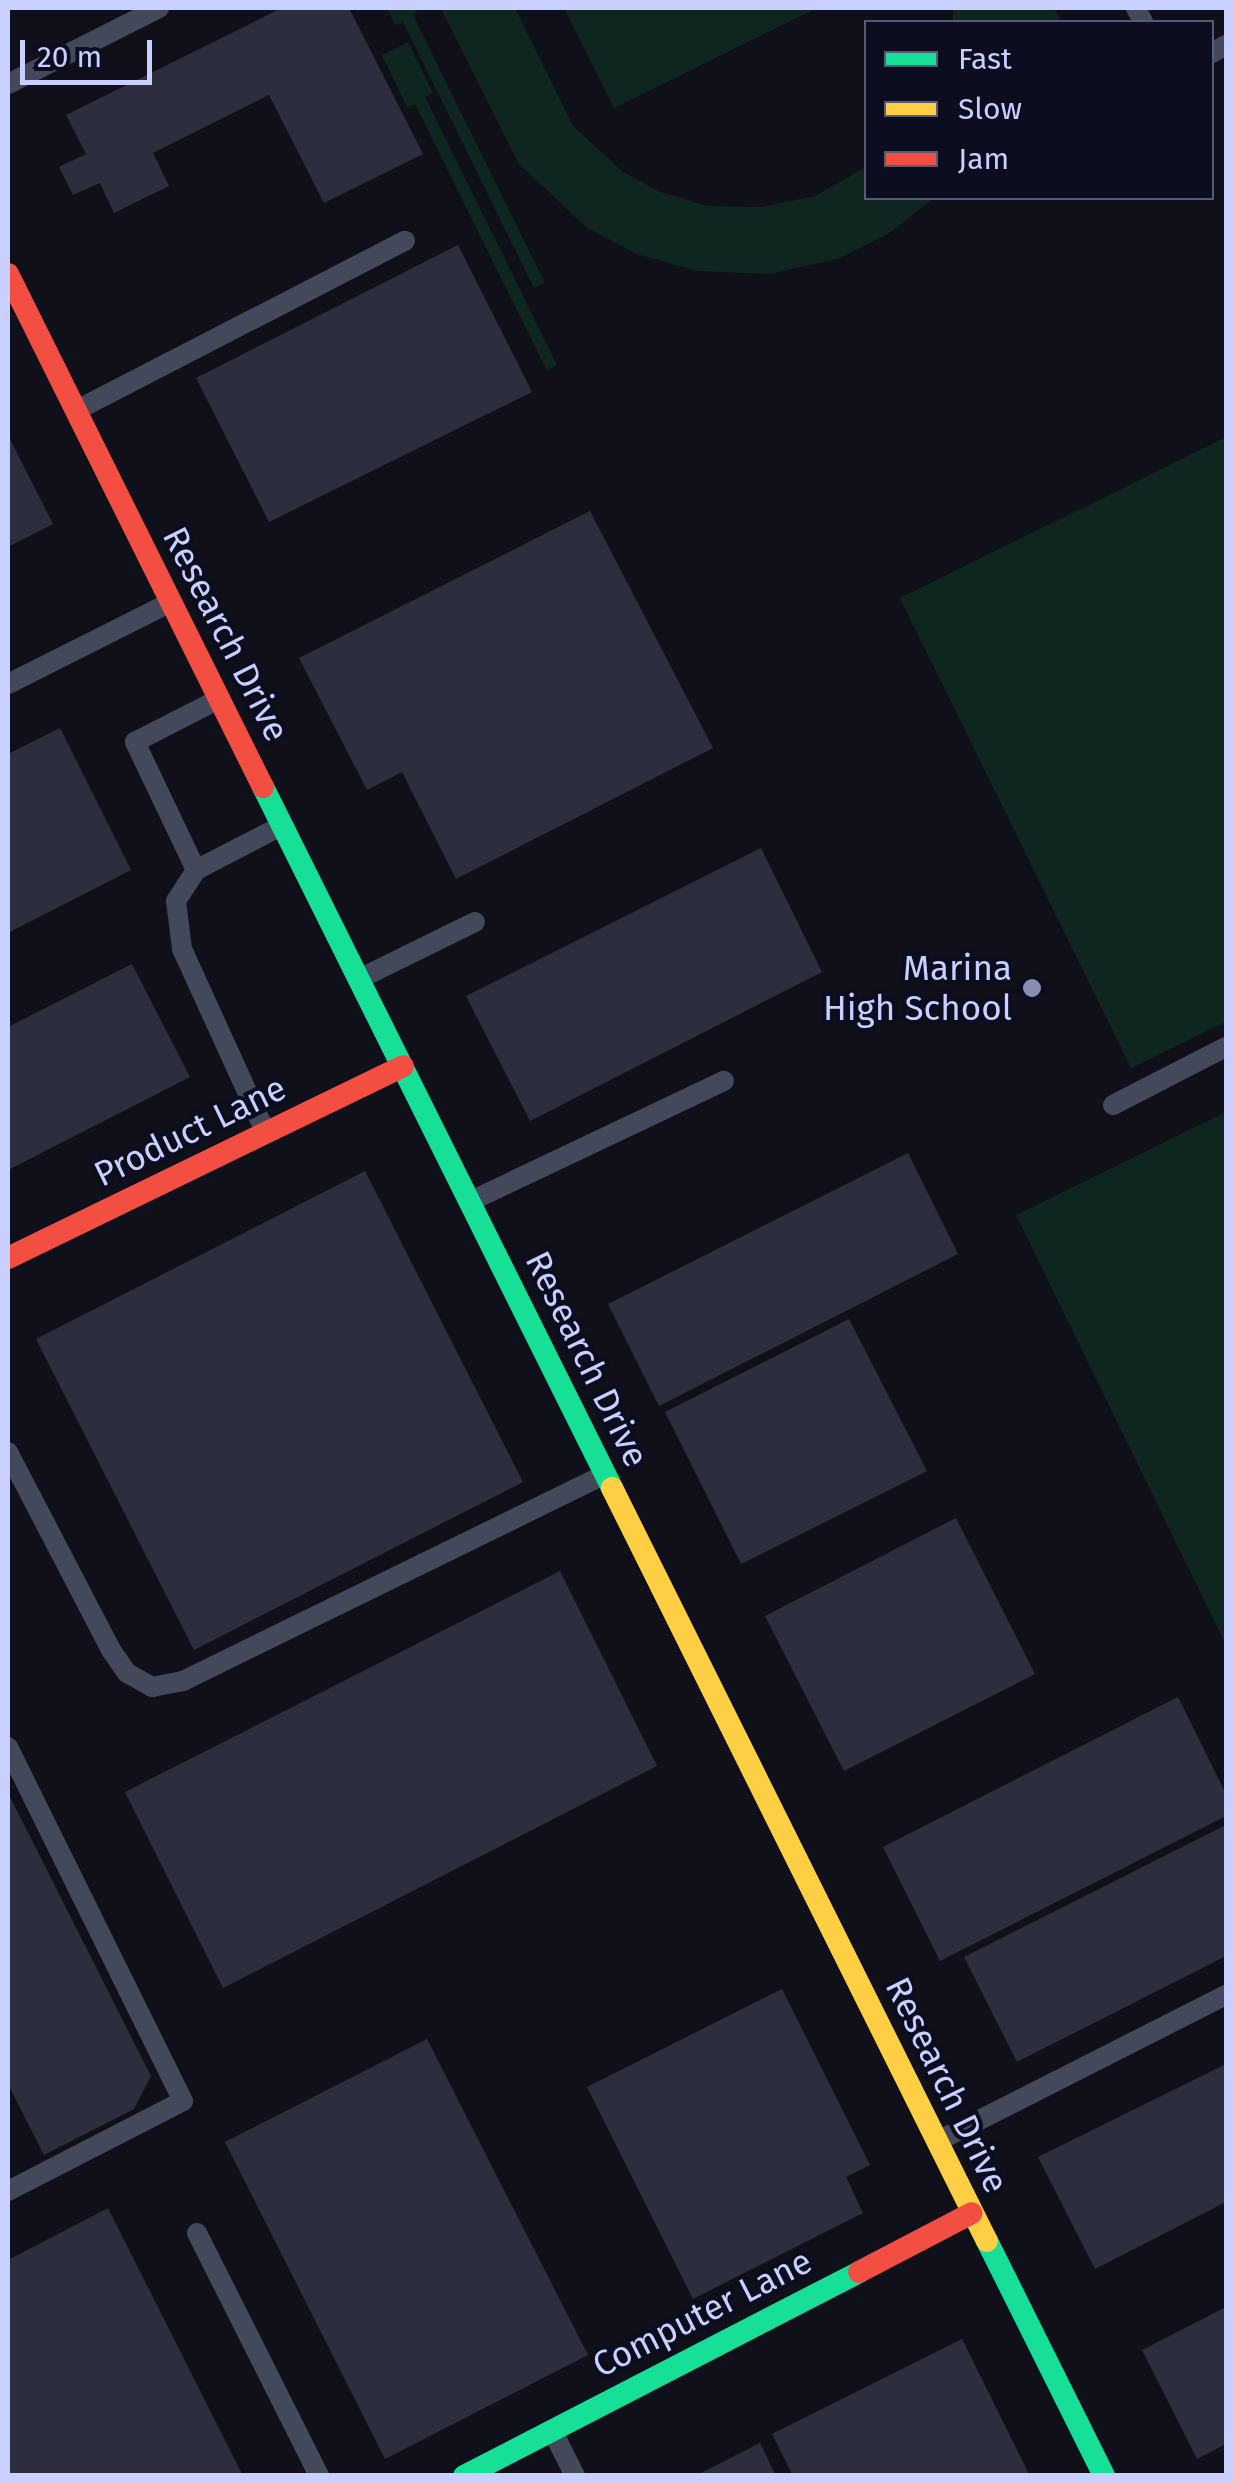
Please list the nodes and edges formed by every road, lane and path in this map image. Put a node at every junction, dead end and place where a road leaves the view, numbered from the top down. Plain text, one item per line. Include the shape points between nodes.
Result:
1 (159, 8) edge
2 (8, 84) edge
3 (405, 241) dead end
4 (8, 274) edge
5 (76, 411) junction
6 (170, 602) junction
7 (8, 684) edge
8 (219, 698) junction
9 (283, 826) junction
10 (196, 870) junction
11 (475, 922) dead end
12 (359, 979) junction
13 (1226, 1047) edge
14 (402, 1066) junction
15 (724, 1081) dead end
16 (1113, 1105) dead end
17 (266, 1133) junction
18 (470, 1202) junction
19 (8, 1258) edge
20 (8, 1452) edge
21 (605, 1474) junction
22 (8, 1747) edge
23 (1226, 1995) edge
24 (936, 2142) junction
25 (8, 2191) edge
26 (972, 2213) junction
27 (198, 2233) dead end
28 (552, 2430) junction
29 (319, 2476) edge
30 (464, 2476) edge
31 (575, 2476) edge
32 (1104, 2476) edge

1 - 2 lane
3 - 5 lane
4 - 5 street, Research Drive
5 - 6 street, Research Drive
6 - 7 lane
6 - 8 street, Research Drive
8 - 9 street, Research Drive
8 - 10 lane via 134,742
9 - 10 lane
9 - 12 street, Research Drive
10 - 17 lane via 176,901 182,950
11 - 12 lane
12 - 14 street, Research Drive
13 - 16 lane
14 - 17 street, Product Lane
14 - 18 street, Research Drive
15 - 18 lane
17 - 19 street, Product Lane
18 - 21 street, Research Drive
20 - 21 lane via 111,1650 127,1674 152,1687 182,1681
21 - 24 street, Research Drive
22 - 25 lane via 183,2100
23 - 24 lane
24 - 26 street, Research Drive
26 - 28 street, Computer Lane
26 - 32 street, Research Drive
27 - 29 lane
28 - 30 street, Computer Lane
28 - 31 lane

